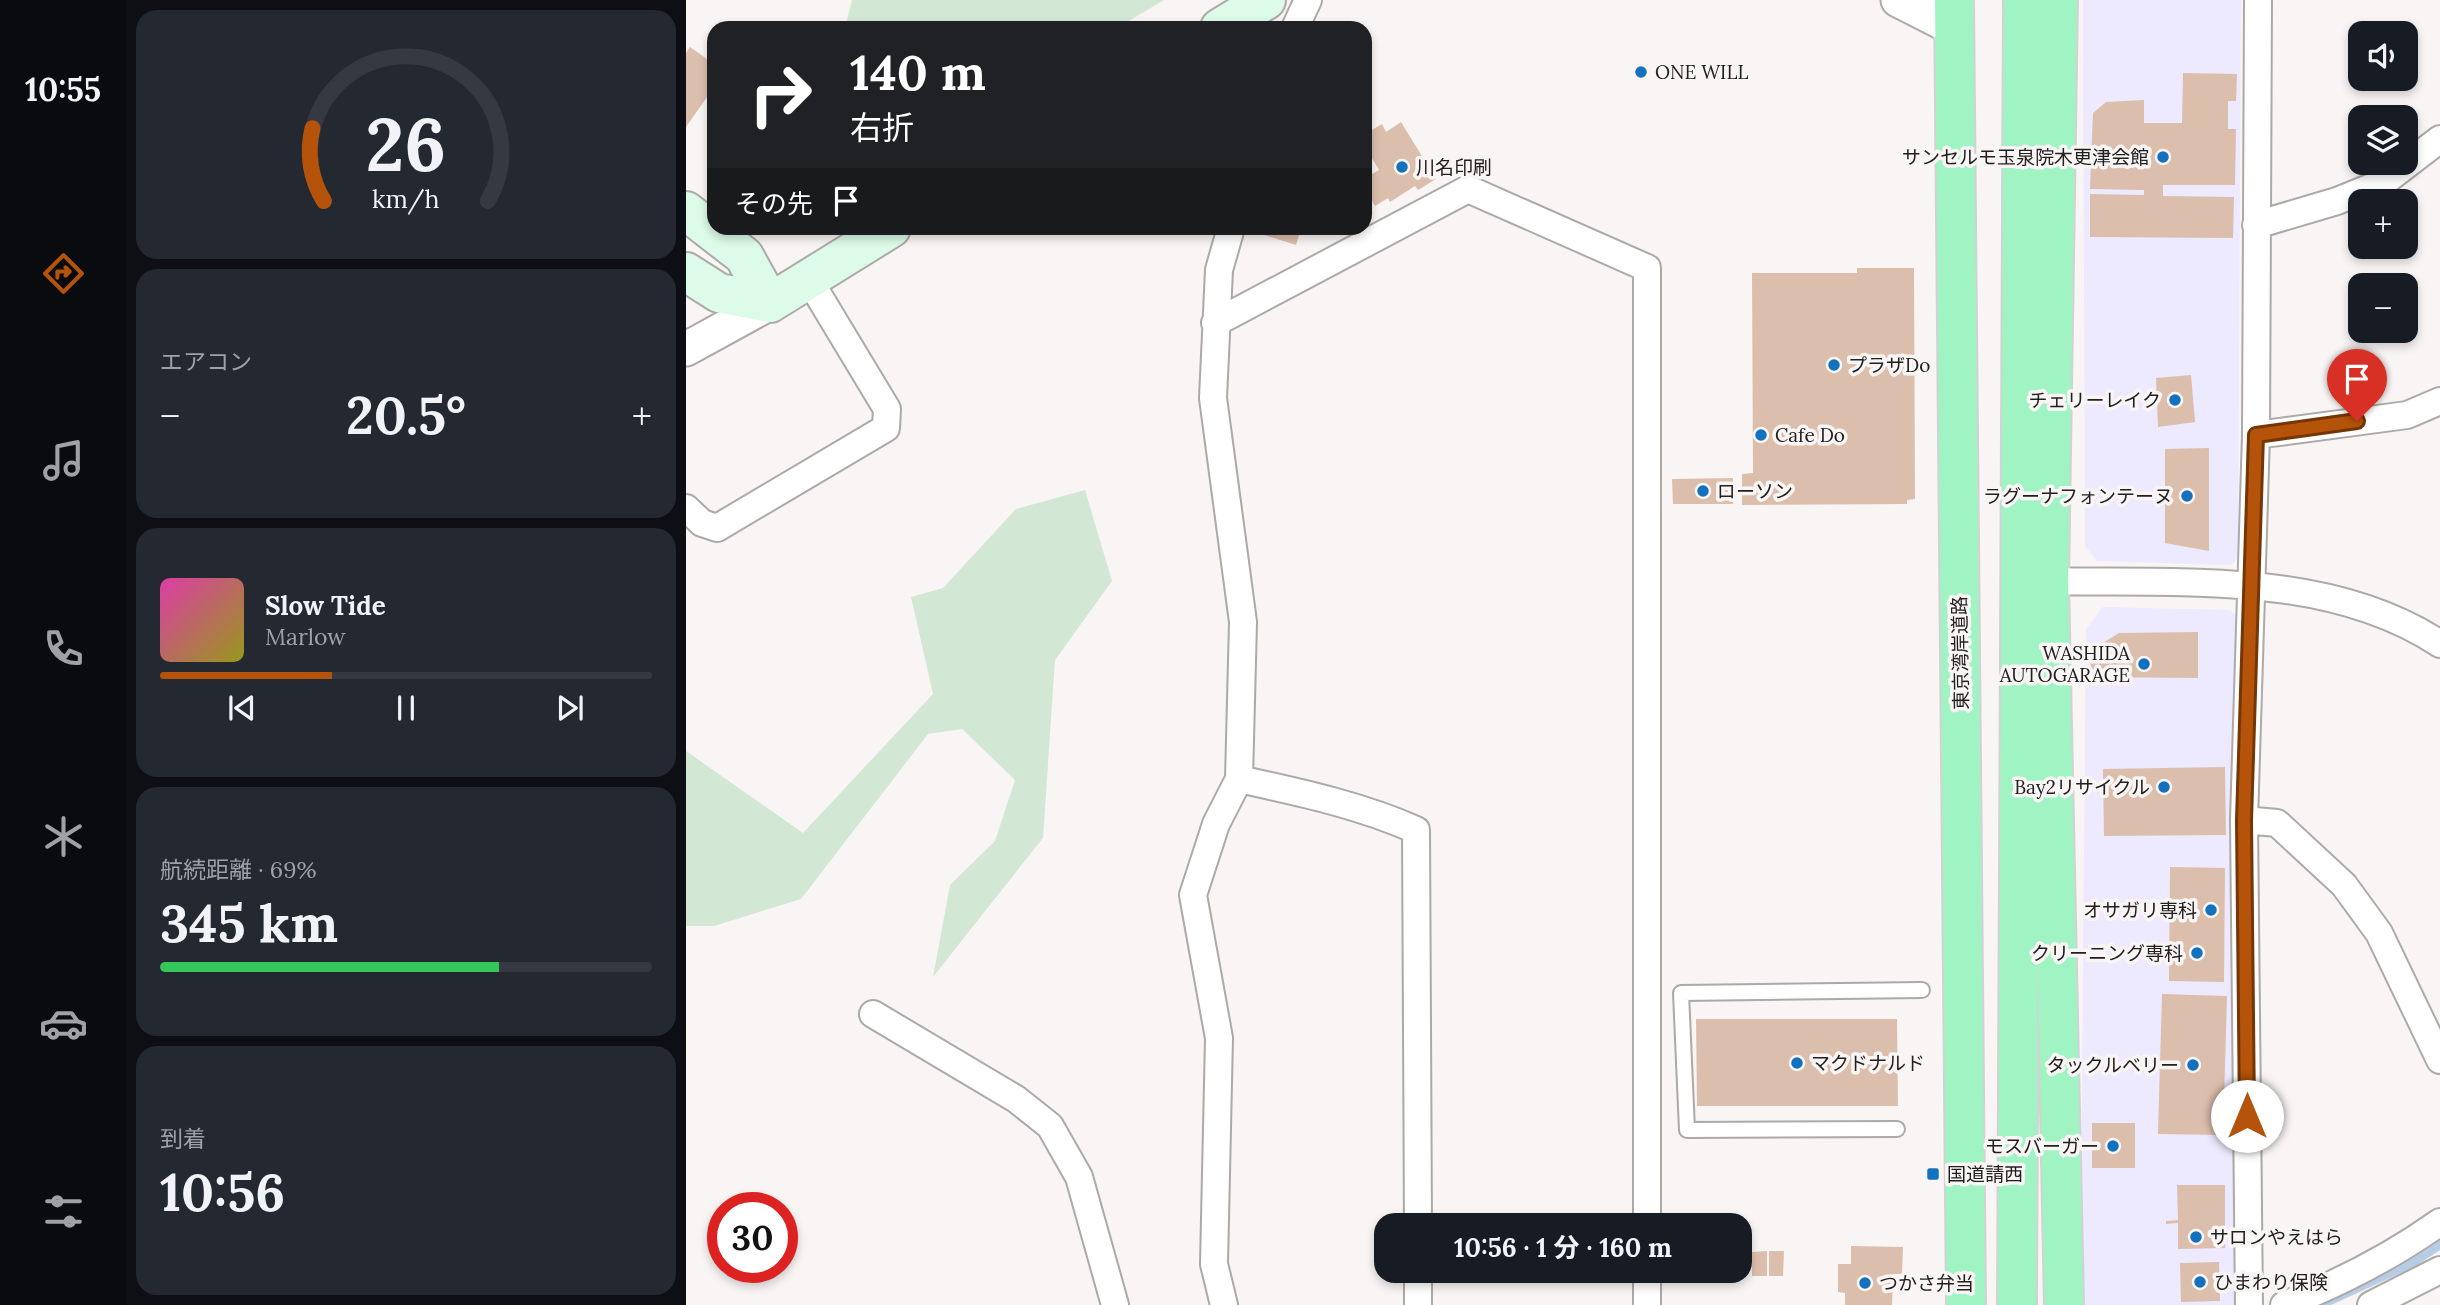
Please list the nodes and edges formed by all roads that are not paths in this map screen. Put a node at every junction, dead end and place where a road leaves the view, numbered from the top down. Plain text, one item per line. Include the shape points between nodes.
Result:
1 (1266, 0) edge
2 (1308, 0) edge
3 (1898, 0) edge
4 (2023, 0) edge
5 (2058, 0) edge
6 (2258, 0) edge
7 (1954, 14) edge
8 (1232, 21) edge
9 (1298, 21) edge
10 (2440, 139) edge
11 (686, 211) edge
12 (2256, 225) junction
13 (707, 227) edge
14 (717, 235) edge
15 (879, 235) edge
16 (1229, 235) edge
17 (686, 272) edge
18 (808, 278) junction
19 (770, 303) junction
20 (1215, 323) junction
21 (686, 349) edge
22 (2440, 401) edge
23 (2256, 435) junction
24 (686, 508) edge
25 (2049, 581) junction
26 (2253, 586) junction
27 (2440, 645) edge
28 (1239, 779) junction
29 (2244, 820) junction
30 (1923, 990) dead end
31 (873, 1014) dead end
32 (2440, 1060) edge
33 (1897, 1129) dead end
34 (1418, 1213) edge
35 (1647, 1213) edge
36 (2440, 1222) edge
37 (2440, 1270) edge
38 (1418, 1283) edge
39 (1647, 1283) edge
40 (1115, 1305) edge
41 (1224, 1305) edge
42 (1418, 1305) edge
43 (1647, 1305) edge
44 (1966, 1305) edge
45 (2017, 1305) edge
46 (2064, 1305) edge
47 (2249, 1305) edge
48 (2284, 1305) edge
49 (2371, 1305) edge

1 - 8 main road
2 - 9 street
3 - 7 street
4 - 45 highway
5 - 25 highway
6 - 12 street
7 - 44 highway, 東京湾岸道路
10 - 12 street via 2384,182
11 - 13 main road
12 - 23 street
14 - 19 main road via 744,256
15 - 18 main road
16 - 20 street via 1219,270
17 - 19 main road via 719,293
18 - 19 main road
18 - 24 street via 887,409 886,428 717,528 702,523
19 - 21 street
20 - 28 street via 1213,398 1243,622
20 - 35 street via 1468,189 1647,268
22 - 23 street via 2407,415
23 - 26 street
25 - 26 street
25 - 46 highway
26 - 27 street via 2344,601 2410,625
26 - 29 street
28 - 34 street via 1307,794 1416,830
28 - 41 street via 1216,824 1193,895 1219,1038 1214,1264
29 - 32 street via 2277,823 2344,885 2379,933
29 - 47 street
30 - 33 lane via 1681,993 1687,1130
31 - 40 street via 1016,1099 1050,1126 1079,1177
36 - 48 street via 2343,1282
37 - 49 street
38 - 42 street
39 - 43 street

